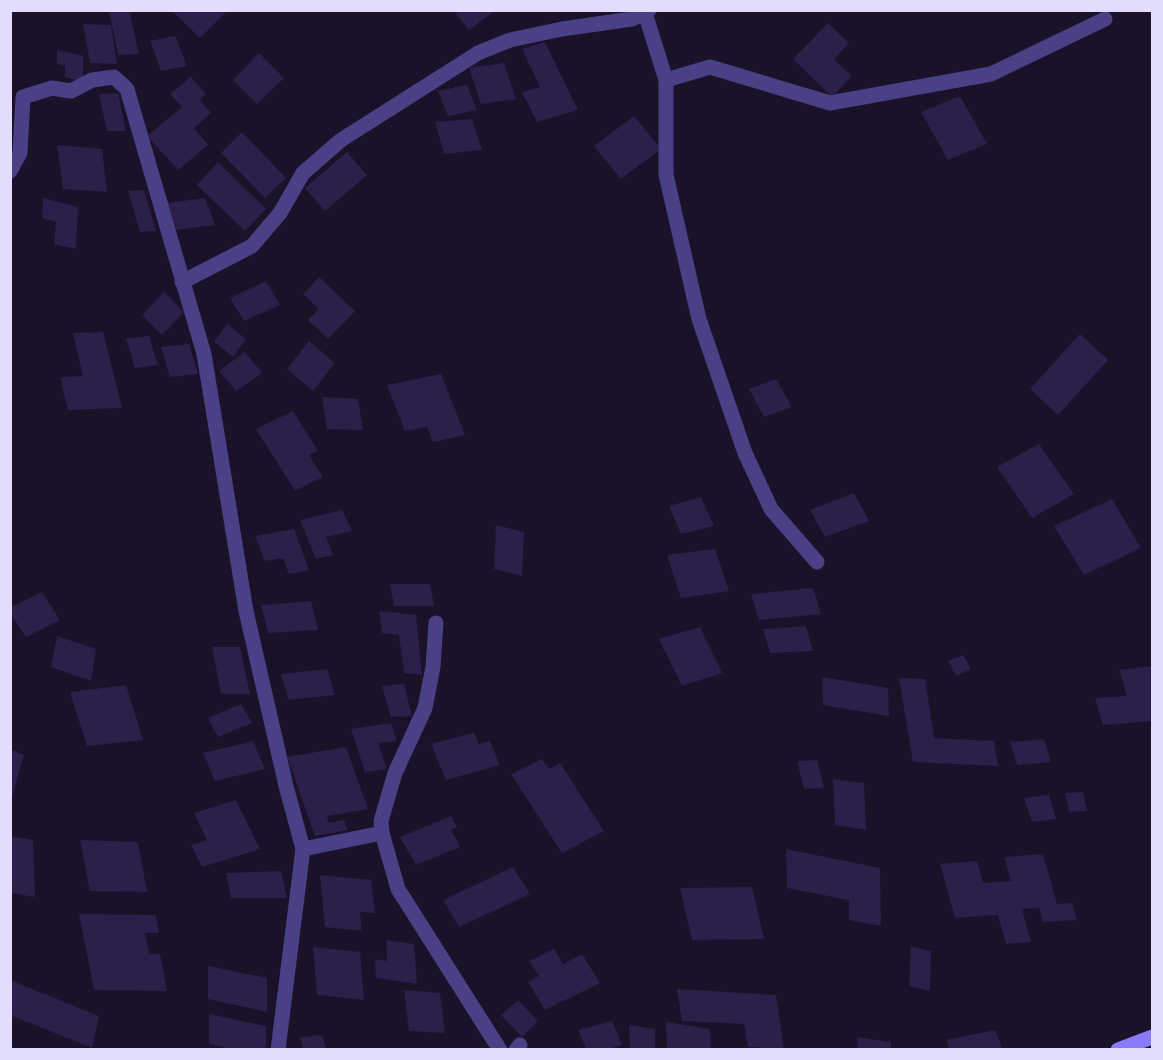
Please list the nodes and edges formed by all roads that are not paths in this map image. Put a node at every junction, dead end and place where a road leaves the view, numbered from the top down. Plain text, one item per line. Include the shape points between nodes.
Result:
1 (647, 12) edge
2 (1105, 19) dead end
3 (666, 80) junction
4 (10, 171) edge
5 (182, 282) junction
6 (818, 562) dead end
7 (436, 623) dead end
8 (382, 833) junction
9 (303, 849) junction
10 (1152, 1037) edge
11 (278, 1050) edge
12 (500, 1050) edge
13 (1118, 1050) edge

1 - 3 street
1 - 5 street via 632,19 510,40 478,53 341,140 303,173 280,213 252,246
2 - 3 street via 991,74 830,103 710,67
3 - 6 street via 666,175 699,319 745,453 771,509
4 - 5 street via 20,153 23,97 52,88 71,91 92,80 114,77 127,89
5 - 9 street via 204,354 246,611
7 - 8 street via 433,667 424,708 395,773 381,821
8 - 9 street
8 - 12 street via 398,889
9 - 11 street
10 - 13 street

